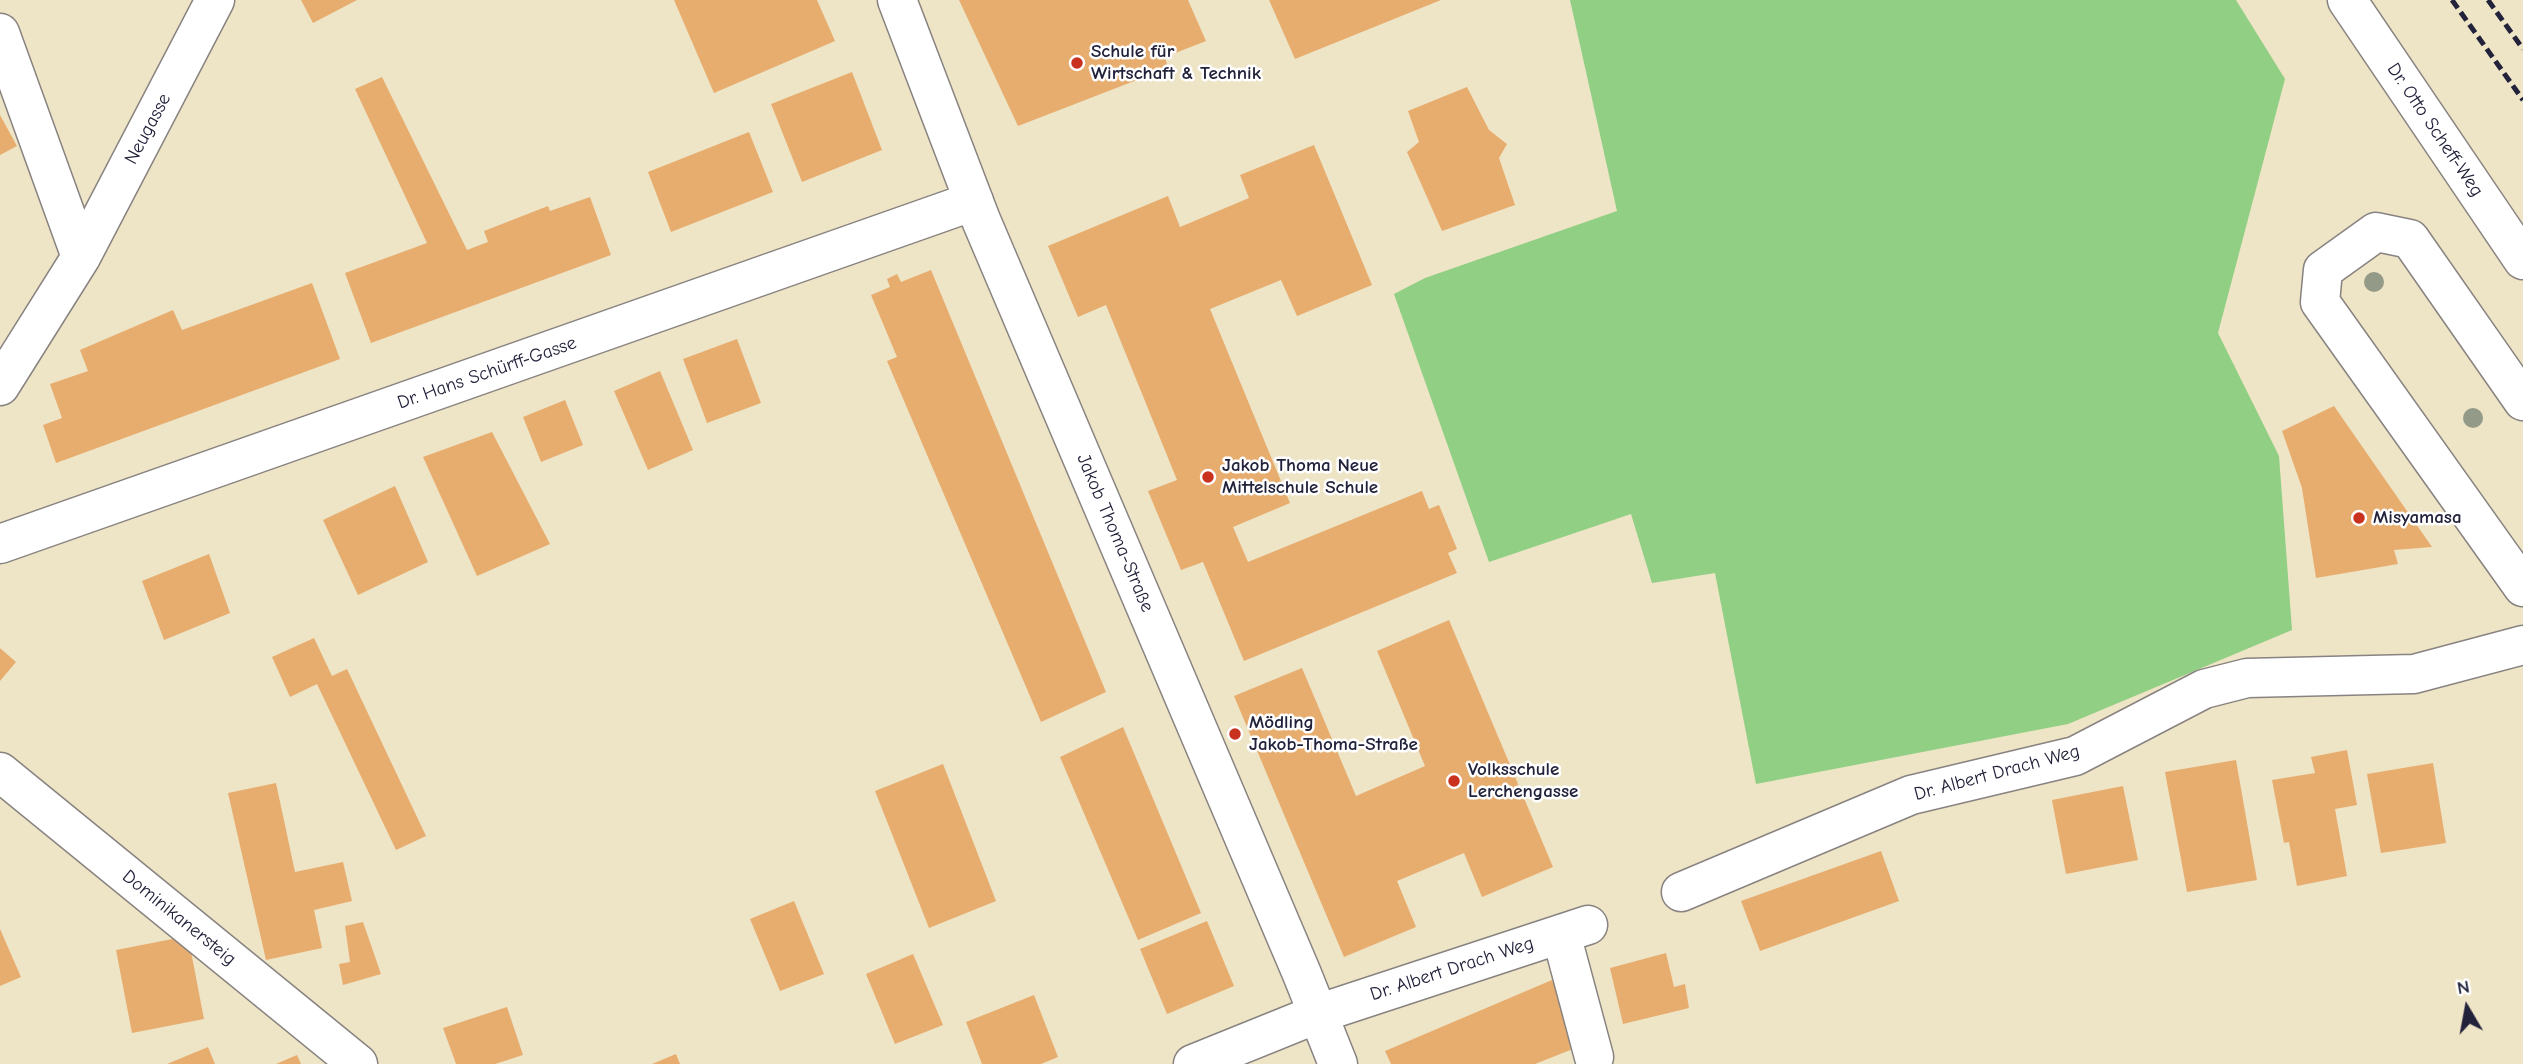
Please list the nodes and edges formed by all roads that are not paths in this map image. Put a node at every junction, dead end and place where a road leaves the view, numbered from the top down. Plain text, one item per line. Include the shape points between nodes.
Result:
1 (215, 0) edge
2 (897, 0) edge
3 (2347, 0) edge
4 (0, 33) edge
5 (974, 201) junction
6 (81, 257) junction
7 (2523, 260) edge
8 (0, 386) edge
9 (2523, 401) edge
10 (0, 544) edge
11 (2523, 587) edge
12 (2523, 645) edge
13 (0, 772) edge
14 (1681, 892) dead end
15 (1317, 1014) junction
16 (1594, 1057) dead end
17 (358, 1064) edge
18 (1193, 1064) edge
19 (1338, 1064) edge

1 - 6 street, Neugasse
2 - 5 street, Jakob Thoma-Straße
3 - 7 street, Dr. Otto Scheff-Weg
4 - 6 street
5 - 10 street, Dr. Hans Schürff-Gasse
5 - 15 street, Jakob Thoma-Straße
6 - 8 street, Neugasse
9 - 11 street via 2410,239 2376,232 2323,270 2320,302
12 - 14 street, Dr. Albert Drach Weg via 2414,674 2247,678 2204,689 2075,756 1911,795
13 - 17 street, Dominikanersteig
15 - 16 street, Dr. Albert Drach Weg via 1574,929
15 - 18 street, Dr. Albert Drach Weg
15 - 19 street, Jakob Thoma-Straße

